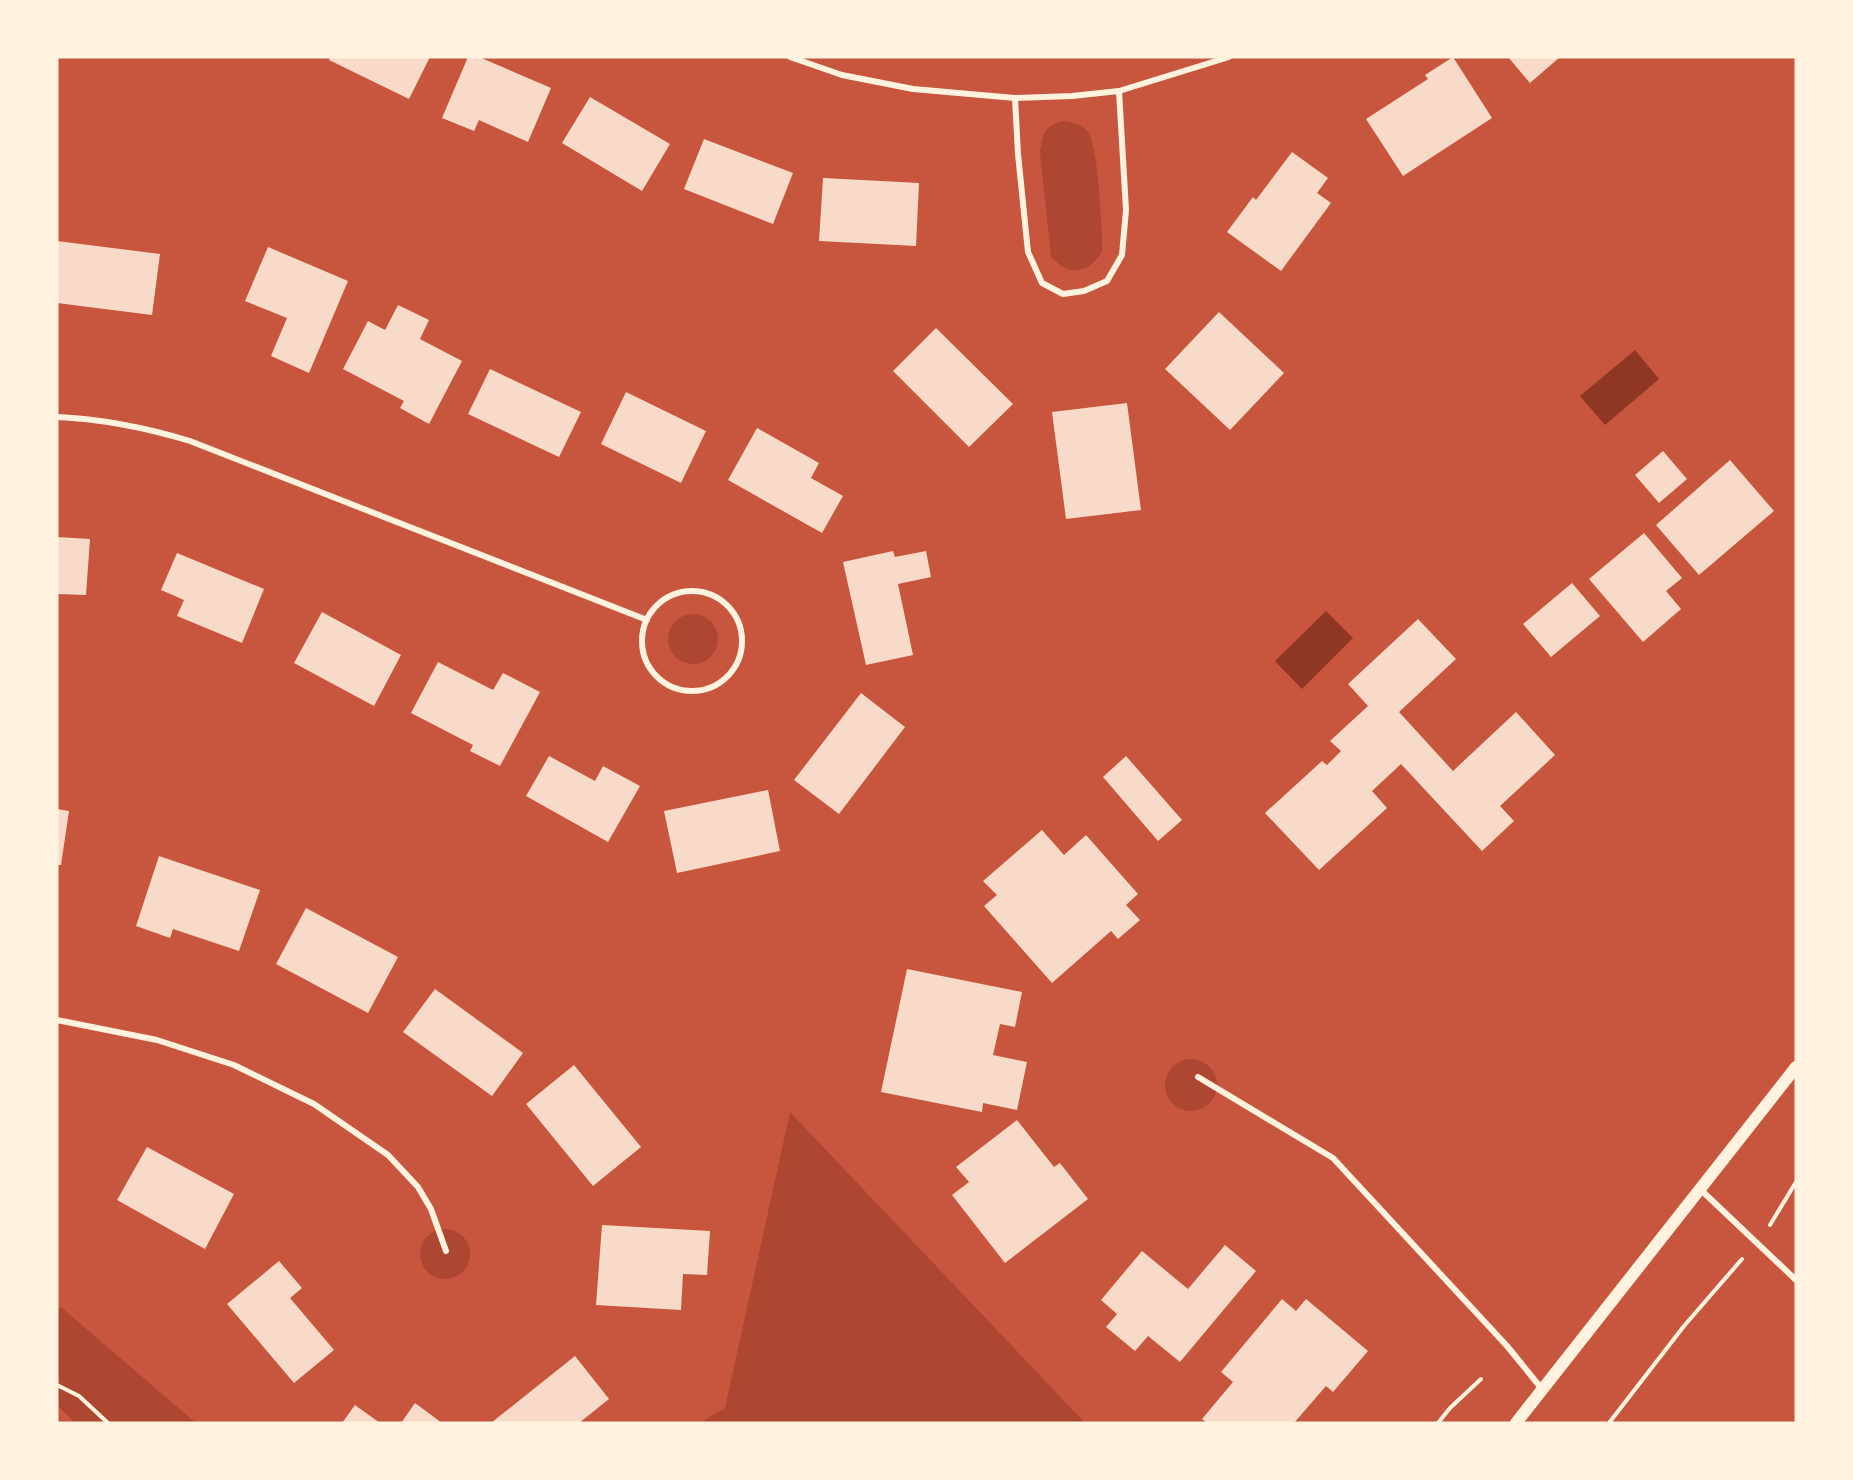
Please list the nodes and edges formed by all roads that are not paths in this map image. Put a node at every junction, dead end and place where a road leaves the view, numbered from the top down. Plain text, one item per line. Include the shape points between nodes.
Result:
1 (790, 57) edge
2 (1228, 57) edge
3 (1119, 91) junction
4 (1015, 98) junction
5 (57, 417) edge
6 (647, 620) junction
7 (57, 1020) edge
8 (1796, 1067) edge
9 (1198, 1077) dead end
10 (1701, 1190) junction
11 (446, 1251) dead end
12 (1796, 1280) edge
13 (1542, 1389) junction
14 (1516, 1423) edge

1 - 4 street via 842,75 913,89
2 - 3 street
3 - 4 street
3 - 4 street via 1126,210 1122,255 1107,281 1084,291 1063,294 1042,283 1028,252
5 - 6 street via 148,428 190,441
6 - 6 street via 642,650 657,678 670,686 686,691 716,685 729,676 737,662 742,646 733,612 705,592 671,596 657,605
7 - 11 street via 157,1040 234,1065 314,1104 388,1155 418,1187 431,1209
8 - 10 main road
9 - 13 street via 1334,1158
10 - 12 street
10 - 13 main road
13 - 14 main road

